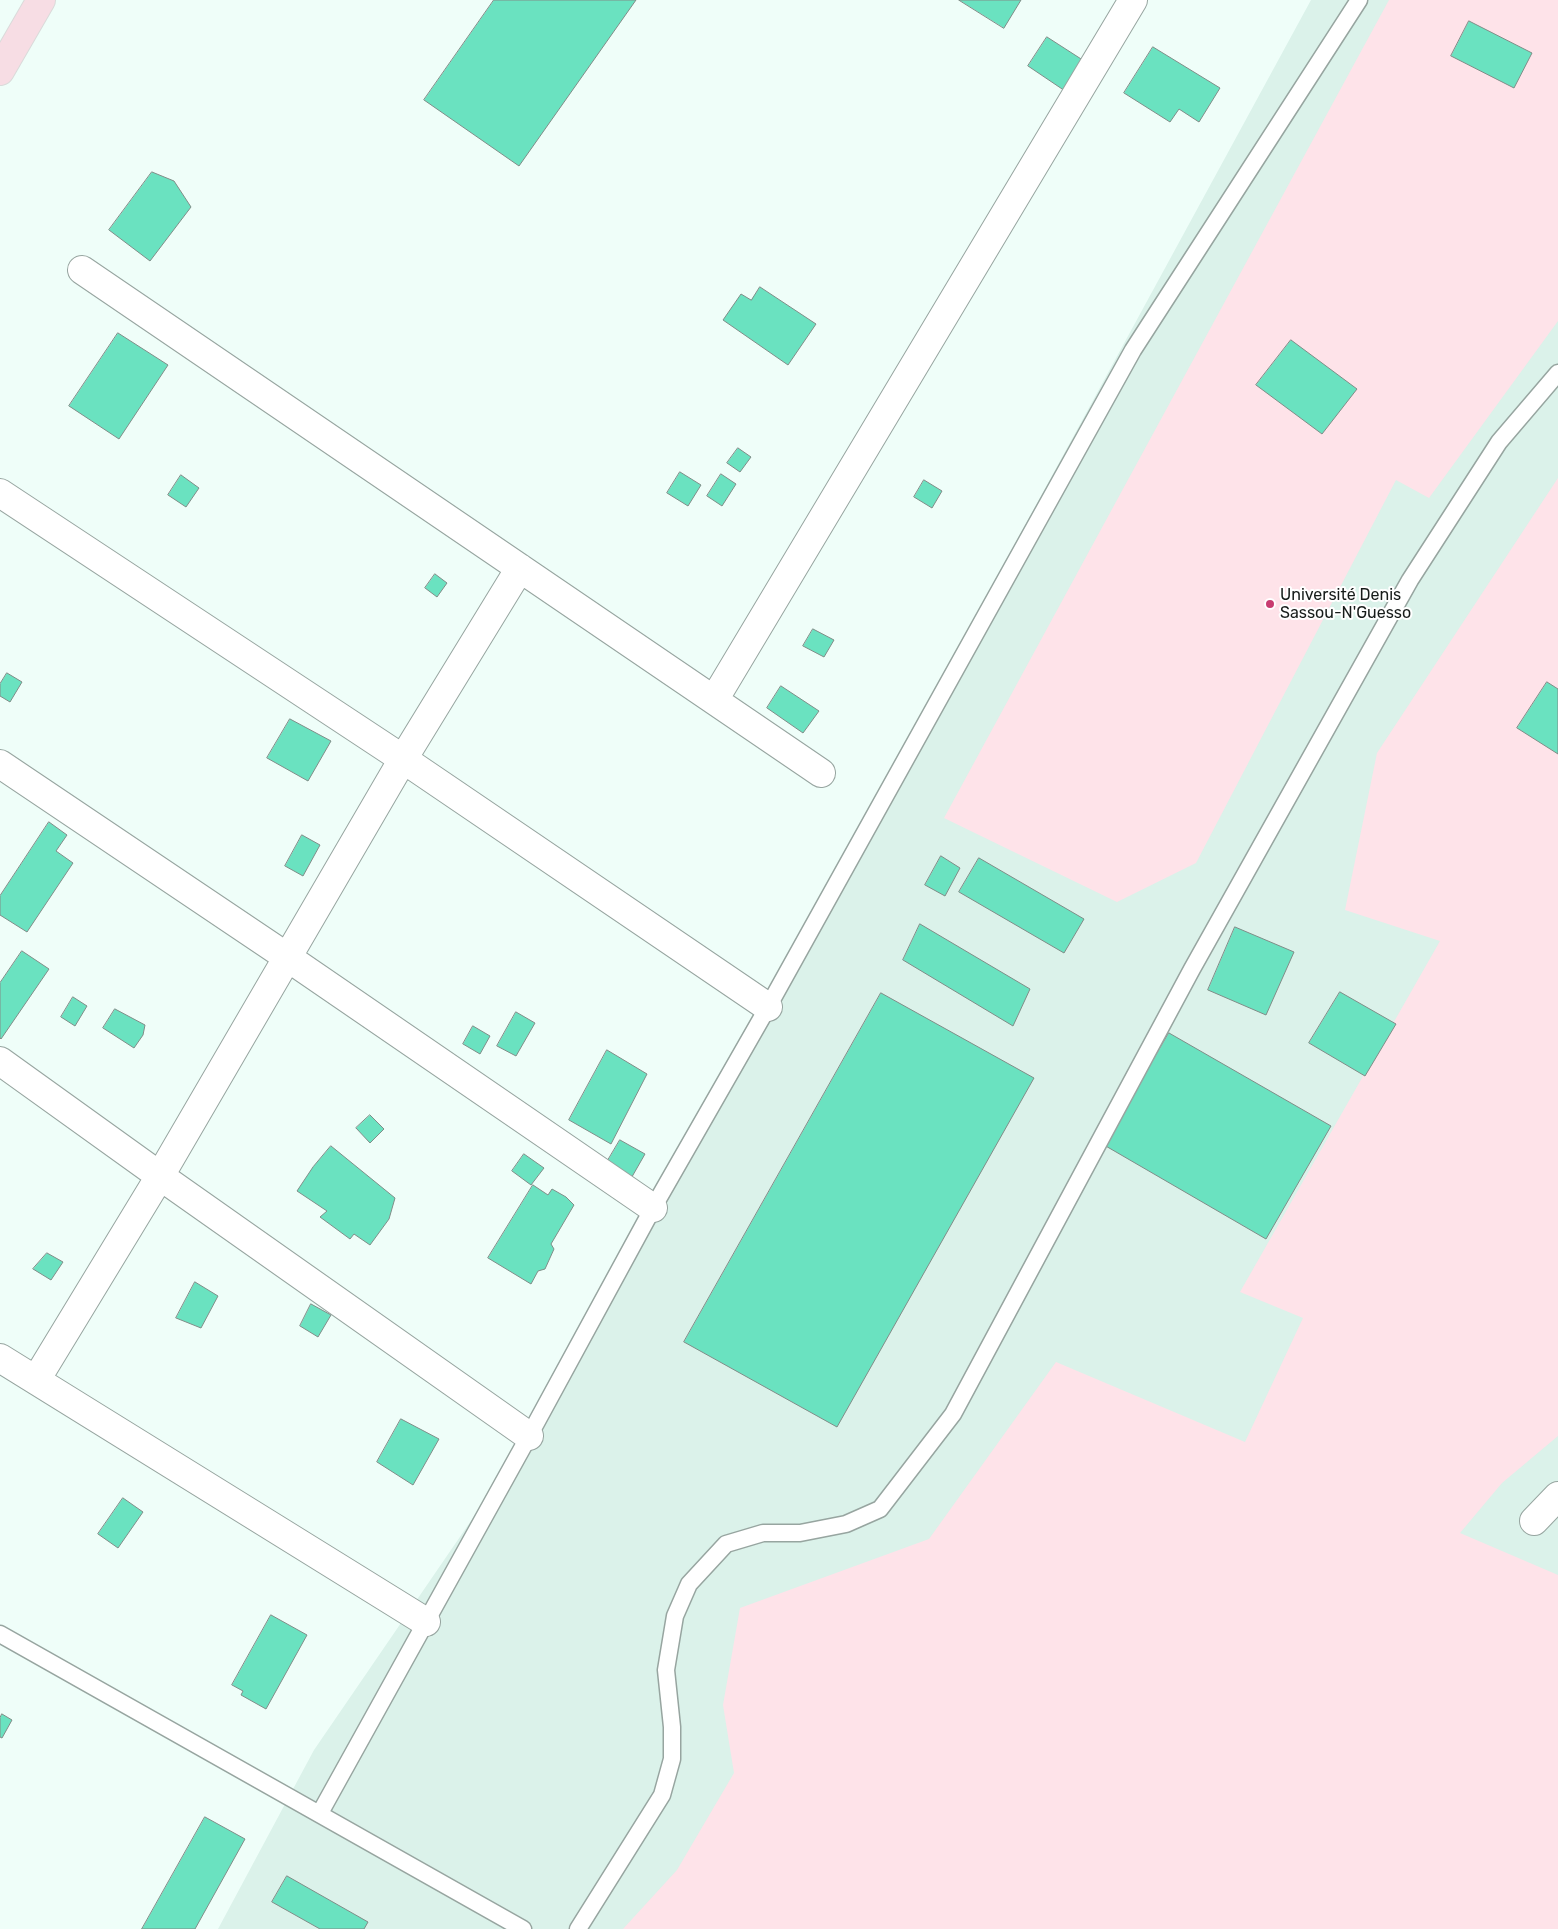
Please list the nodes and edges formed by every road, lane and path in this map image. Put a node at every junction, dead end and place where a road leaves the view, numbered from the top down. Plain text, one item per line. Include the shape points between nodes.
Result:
1 (41, 0) edge
2 (1133, 0) edge
3 (1359, 0) edge
4 (0, 70) edge
5 (82, 270) dead end
6 (1558, 373) edge
7 (0, 493) edge
8 (520, 568) junction
9 (714, 700) junction
10 (403, 759) junction
11 (0, 764) edge
12 (821, 773) dead end
13 (287, 957) junction
14 (768, 1007) junction
15 (0, 1061) edge
16 (160, 1176) junction
17 (653, 1208) junction
18 (0, 1358) edge
19 (36, 1380) junction
20 (530, 1436) junction
21 (1558, 1496) edge
22 (1534, 1521) dead end
23 (426, 1622) junction
24 (0, 1634) edge
25 (320, 1813) junction
26 (523, 1929) edge
27 (578, 1929) edge

1 - 4 main road
2 - 9 street
3 - 14 lane via 1133,350
5 - 8 street
6 - 27 lane via 1499,442 1410,580 1192,969 953,1414 880,1509 846,1524 800,1533 763,1533 726,1544 689,1584 675,1616 666,1670 672,1759 662,1795
7 - 10 street
8 - 9 street
8 - 10 street
9 - 12 street
10 - 13 street
10 - 14 street
11 - 13 street
13 - 16 street
13 - 17 street
14 - 17 lane
15 - 16 street
16 - 19 street
16 - 20 street
17 - 20 lane
18 - 19 street
19 - 23 street
20 - 23 lane
21 - 22 street
23 - 25 lane
24 - 25 lane
25 - 26 lane

